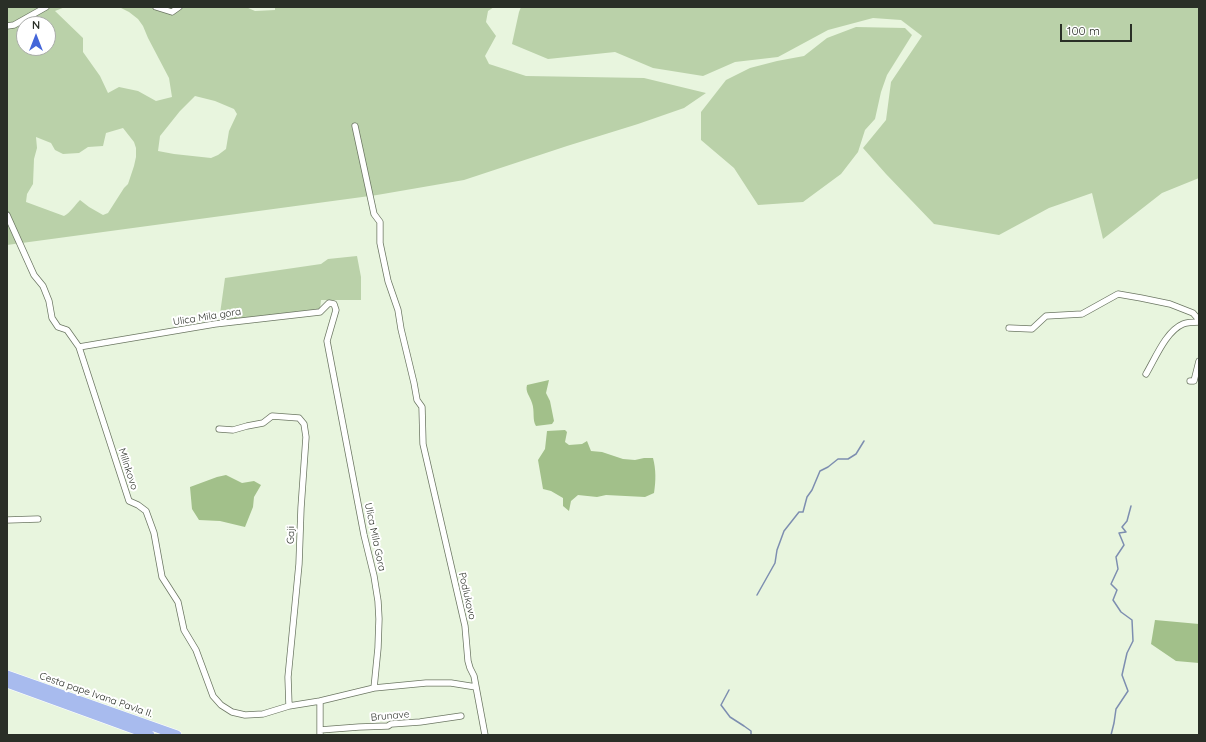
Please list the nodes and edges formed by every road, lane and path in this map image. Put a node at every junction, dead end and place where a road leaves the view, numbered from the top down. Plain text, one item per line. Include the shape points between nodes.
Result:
1 (46, 7) edge
2 (156, 7) edge
3 (179, 7) edge
4 (7, 26) edge
5 (355, 126) dead end
6 (7, 215) edge
7 (334, 304) joint
8 (1199, 321) edge
9 (1009, 328) dead end
10 (79, 347) junction
11 (1199, 361) edge
12 (1146, 374) dead end
13 (1190, 381) dead end
14 (219, 429) dead end
15 (38, 519) dead end
16 (7, 520) edge
17 (7, 675) edge
18 (7, 683) edge
19 (374, 688) junction
20 (476, 688) junction
21 (320, 701) junction
22 (289, 706) junction
23 (461, 716) dead end
24 (320, 732) edge
25 (150, 735) edge
26 (177, 735) edge
27 (486, 735) edge

1 - 4 street via 14,25
2 - 3 street via 172,12
5 - 20 street, Podlukovo via 374,214 380,222 380,243 388,281 398,310 417,400 422,408 423,444 465,626 468,661
6 - 10 street, Milinkovo via 34,275 49,301 52,318 58,327 66,330
7 - 10 street, Ulica Mila gora via 329,303 320,312 215,324
7 - 19 street, Ulica Mila Gora via 336,310 327,341 378,601 378,648
8 - 9 street via 1193,313 1170,304 1118,294 1082,314 1046,316 1032,329
8 - 12 street via 1184,324 1173,331
10 - 22 street, Milinkovo via 129,501 146,511 154,533 162,577 178,602 184,630 196,650 213,696 232,712 245,714 263,714
11 - 13 street via 1194,381
14 - 22 street, Gaji via 233,430 263,423 272,416 299,418 304,424 306,437 299,564 288,677
15 - 16 street
17 - 26 main road, Cesta pape Ivana Pavla II.
18 - 25 main road, Cesta pape Ivana Pavla II.
19 - 20 street via 426,683 451,683
19 - 21 street
20 - 27 street, Podlukovo
21 - 22 street
21 - 24 street
23 - 24 street, Brunave

